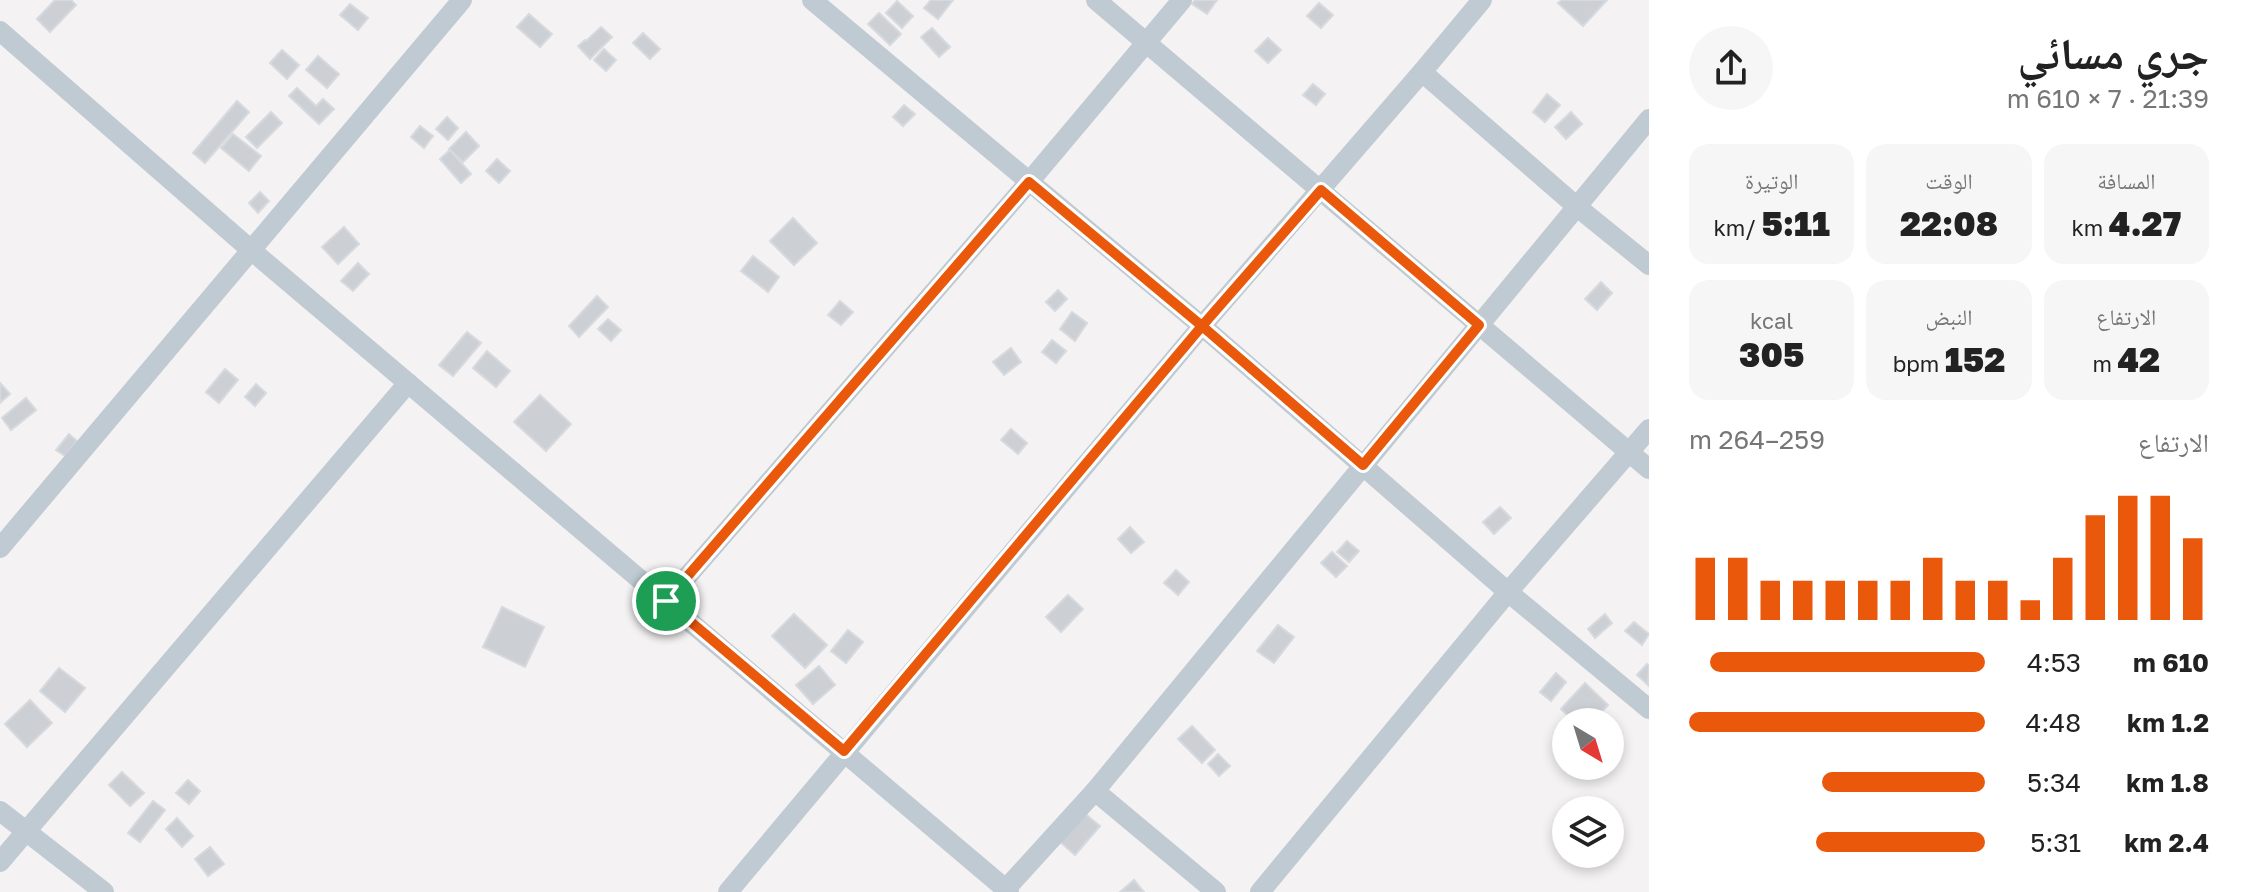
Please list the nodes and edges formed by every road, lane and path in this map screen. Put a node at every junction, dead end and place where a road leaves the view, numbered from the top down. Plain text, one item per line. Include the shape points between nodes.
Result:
1 (462, 0) edge
2 (812, 0) edge
3 (1096, 0) edge
4 (1182, 0) edge
5 (1482, 0) edge
6 (0, 31) edge
7 (1147, 43) junction
8 (1422, 72) junction
9 (1649, 119) edge
10 (1029, 182) junction
11 (1321, 190) junction
12 (1576, 206) junction
13 (251, 250) junction
14 (1649, 265) edge
15 (1479, 325) junction
16 (1202, 326) junction
17 (408, 383) junction
18 (1649, 429) edge
19 (1630, 452) junction
20 (1363, 465) junction
21 (1649, 469) edge
22 (0, 548) edge
23 (1508, 592) junction
24 (666, 601) junction
25 (1649, 709) edge
26 (844, 751) junction
27 (1095, 791) junction
28 (0, 811) edge
29 (25, 833) junction
30 (0, 862) edge
31 (1005, 891) edge
32 (104, 892) edge
33 (728, 892) edge
34 (1216, 892) edge
35 (1260, 892) edge

1 - 13 street
2 - 10 street
3 - 7 street
4 - 7 street
5 - 8 street
6 - 13 street
7 - 10 street
7 - 11 street
8 - 11 street
8 - 12 street
9 - 12 street
10 - 16 street
10 - 24 street
11 - 15 street
11 - 16 street
12 - 14 street
12 - 15 street
13 - 17 street
13 - 22 street
15 - 19 street
15 - 20 street
16 - 20 street
16 - 26 street
17 - 24 street
17 - 29 street
18 - 19 street
19 - 21 street
19 - 23 street
20 - 23 street
20 - 27 street
23 - 25 street
23 - 35 street
24 - 26 street
26 - 31 street
26 - 33 street
27 - 31 street
27 - 34 street
28 - 29 street
29 - 30 street
29 - 32 street

